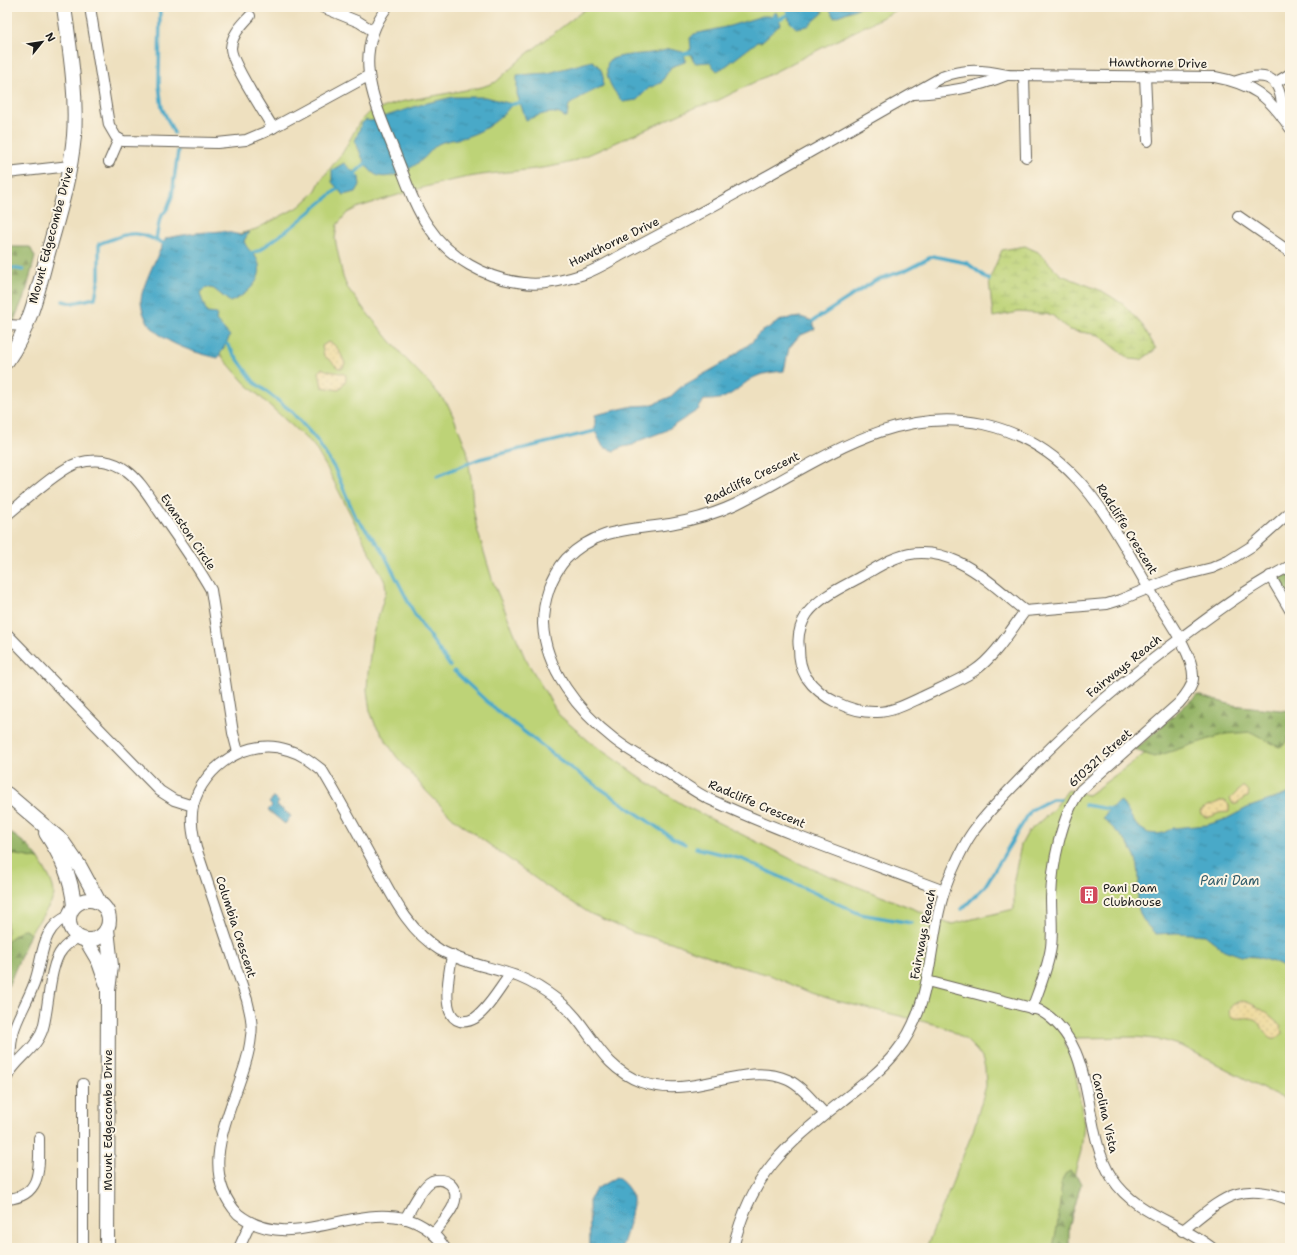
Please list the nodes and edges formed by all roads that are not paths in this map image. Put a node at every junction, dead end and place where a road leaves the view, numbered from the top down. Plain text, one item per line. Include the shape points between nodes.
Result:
1 (64, 7) edge
2 (90, 7) edge
3 (322, 7) edge
4 (387, 7) edge
5 (250, 16) dead end
6 (373, 31) junction
7 (974, 69) junction
8 (1290, 74) edge
9 (1007, 75) junction
10 (1024, 75) junction
11 (368, 76) junction
12 (1145, 76) junction
13 (942, 77) junction
14 (1237, 81) junction
15 (1275, 83) junction
16 (978, 86) junction
17 (947, 92) junction
18 (912, 94) junction
19 (1283, 118) junction
20 (273, 128) junction
21 (1290, 128) edge
22 (119, 139) junction
23 (1148, 141) dead end
24 (1026, 157) dead end
25 (109, 162) dead end
26 (70, 166) junction
27 (7, 173) edge
28 (1238, 216) dead end
29 (1290, 252) edge
30 (7, 325) edge
31 (26, 326) junction
32 (7, 361) edge
33 (1290, 512) edge
34 (7, 516) edge
35 (1290, 566) edge
36 (1270, 576) junction
37 (1148, 587) junction
38 (1290, 610) edge
39 (1025, 611) junction
40 (7, 634) edge
41 (1179, 639) junction
42 (238, 752) junction
43 (7, 794) edge
44 (193, 806) junction
45 (39, 822) junction
46 (944, 891) junction
47 (99, 902) junction
48 (72, 911) junction
49 (108, 929) junction
50 (82, 939) junction
51 (452, 955) junction
52 (510, 974) junction
53 (927, 981) junction
54 (108, 991) junction
55 (1032, 1009) junction
56 (9, 1073) edge
57 (83, 1084) dead end
58 (825, 1114) junction
59 (38, 1138) dead end
60 (7, 1199) edge
61 (1290, 1200) edge
62 (405, 1219) junction
63 (250, 1224) junction
64 (1182, 1231) junction
65 (433, 1234) junction
66 (83, 1248) edge
67 (107, 1248) edge
68 (239, 1248) edge
69 (445, 1248) edge
70 (733, 1248) edge
71 (1212, 1248) edge

1 - 26 street, Mount Edgecombe Drive via 75,96
2 - 22 street via 109,126
3 - 6 street via 359,22
4 - 6 street, Hawthorne Drive
5 - 20 street via 234,35 231,48 236,64
6 - 11 street, Hawthorne Drive
7 - 9 street, Hawthorne Drive
7 - 13 street, Hawthorne Drive
7 - 16 street
8 - 15 street
9 - 10 street, Hawthorne Drive
9 - 16 street, Hawthorne Drive
10 - 12 street, Hawthorne Drive
10 - 24 street
11 - 18 street, Hawthorne Drive via 378,110 406,180 427,225 439,241 470,265 506,280 526,284 565,280 607,263
11 - 20 street
12 - 14 street, Hawthorne Drive via 1215,77
12 - 23 street
13 - 17 street
13 - 18 street, Hawthorne Drive
14 - 15 street via 1262,76
14 - 19 street, Hawthorne Drive via 1257,92
15 - 19 street via 1281,94
16 - 17 street, Hawthorne Drive
17 - 18 street, Hawthorne Drive
19 - 21 street, Hawthorne Drive
20 - 22 street via 246,140 217,143
22 - 25 street
26 - 27 street
26 - 31 street, Mount Edgecombe Drive via 38,290
28 - 29 street
30 - 31 street
31 - 32 street, Mount Edgecombe Drive via 16,349
33 - 37 street via 1252,546 1228,561
34 - 42 street, Evanston Circle via 76,463 92,460 110,462 127,471 143,488 211,590
35 - 36 street, Fairways Reach
36 - 38 street
36 - 41 street, Fairways Reach via 1238,595
37 - 39 street via 1107,604
37 - 41 street, Radcliffe Crescent
37 - 46 street, Radcliffe Crescent via 1099,505 1070,470 1049,452 1016,435 984,424 953,420 928,420 873,433 715,513 686,521 623,528 606,534 584,545 566,560 554,577 546,596 543,616 544,637 551,660 566,688 588,716 615,740 706,797 782,830
39 - 39 street via 991,583 954,559 937,553 908,554 895,558 816,604 800,627 800,660 806,677 825,695 858,711 878,712 896,708 975,670 991,656
40 - 44 street via 160,791 174,800
41 - 46 street, Fairways Reach via 1108,694 1060,738 1016,784 972,834 956,862
41 - 55 street, 610321 Street via 1191,667 1193,679 1189,690 1147,733 1081,790 1071,806 1059,840 1054,869 1051,947
42 - 44 street, Columbia Crescent via 208,776
42 - 51 street, Columbia Crescent via 272,746 288,749 307,758 322,770 400,911 418,933 439,949
43 - 45 street
44 - 63 street, Columbia Crescent via 192,828 196,848 251,1018 252,1036 248,1058 223,1129 218,1161 220,1178 227,1198
45 - 47 street via 71,853
45 - 48 street via 71,882
46 - 53 street, Fairways Reach
47 - 48 street via 86,900
47 - 49 street via 108,912
48 - 50 street via 70,927
48 - 56 street via 48,933 34,984 12,1033
49 - 50 street via 98,938
49 - 54 street, Mount Edgecombe Drive via 111,966
50 - 54 street, Mount Edgecombe Drive via 99,962
50 - 56 street via 69,942 61,951 43,1028 28,1054
51 - 52 street, Columbia Crescent
51 - 52 street via 448,1007 456,1019 462,1022 475,1018 483,1011
52 - 58 street, Columbia Crescent via 541,987 561,1003 601,1054 616,1068 640,1082 665,1088 685,1088 747,1074 768,1074 802,1090
53 - 55 street, Carolina Vista
53 - 58 street, Fairways Reach via 921,1008 897,1052 873,1076
54 - 67 street, Mount Edgecombe Drive
55 - 64 street, Carolina Vista via 1039,1010 1055,1021 1080,1063 1087,1085 1096,1142 1112,1179 1128,1198
57 - 66 street
58 - 70 street, Fairways Reach via 792,1142 768,1168 753,1191 740,1220
59 - 60 street via 37,1178 32,1188 23,1196
61 - 64 street via 1271,1192 1259,1191 1230,1196 1218,1202
62 - 63 street, Columbia Crescent via 374,1216 312,1234 291,1237 270,1233
62 - 65 street, Columbia Crescent via 422,1225
62 - 65 street via 426,1186 440,1179 447,1182 454,1188 457,1196 455,1203
63 - 68 street
64 - 71 street, Carolina Vista
65 - 69 street, Columbia Crescent

